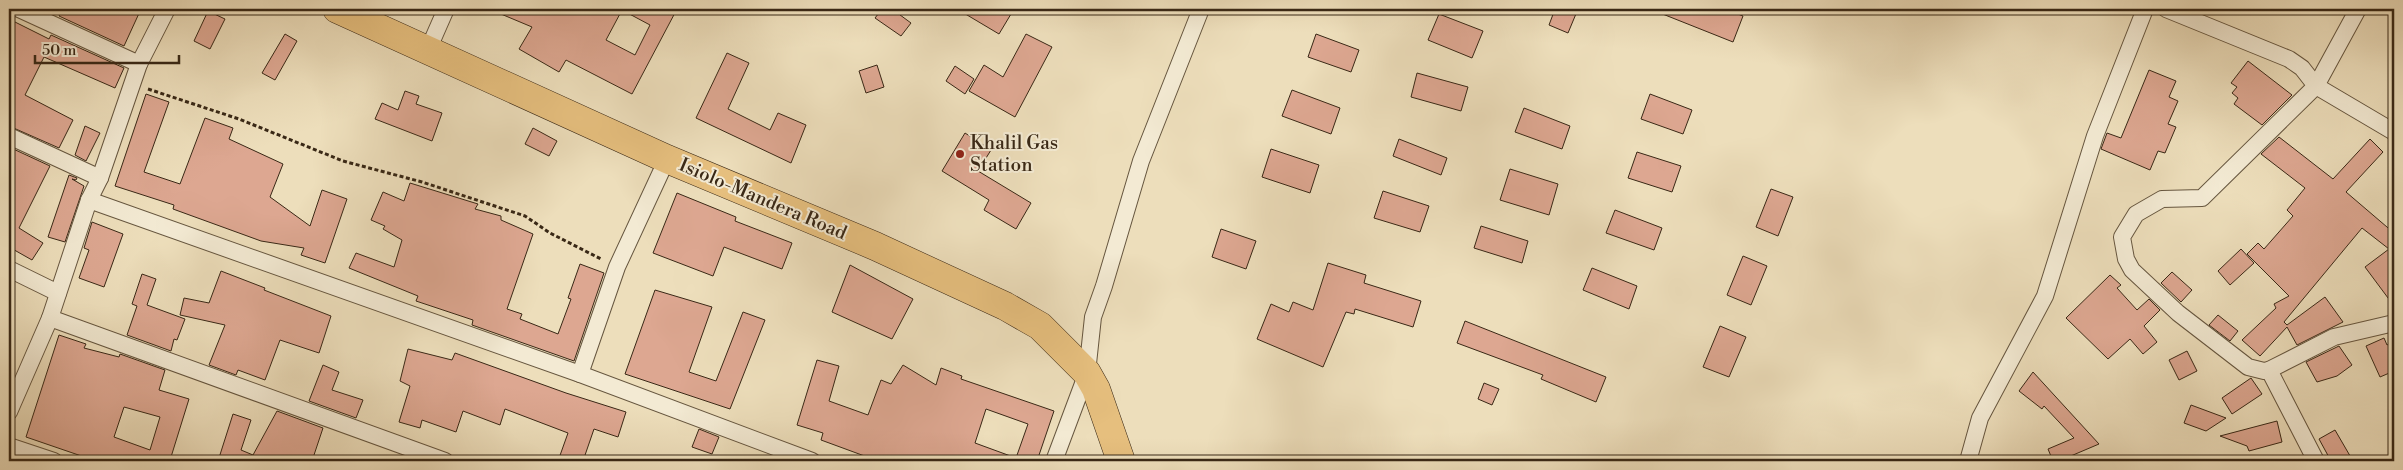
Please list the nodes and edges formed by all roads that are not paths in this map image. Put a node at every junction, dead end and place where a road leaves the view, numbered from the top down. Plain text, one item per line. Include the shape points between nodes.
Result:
1 (19, 9) edge
2 (167, 9) edge
3 (337, 9) edge
4 (446, 9) edge
5 (1201, 9) edge
6 (2145, 9) edge
7 (2166, 9) edge
8 (2358, 9) edge
9 (428, 50) junction
10 (139, 64) junction
11 (2316, 86) junction
12 (2394, 132) edge
13 (9, 136) edge
14 (667, 159) junction
15 (100, 178) junction
16 (89, 200) junction
17 (9, 269) edge
18 (58, 293) junction
19 (50, 318) junction
20 (2394, 323) edge
21 (2269, 370) junction
22 (1087, 373) junction
23 (580, 374) junction
24 (9, 412) edge
25 (9, 446) edge
26 (54, 461) edge
27 (445, 461) edge
28 (812, 461) edge
29 (1054, 461) edge
30 (1121, 461) edge
31 (1968, 461) edge
32 (2316, 461) edge

1 - 10 street
2 - 10 street
3 - 9 highway, Isiolo-Mandera Road
4 - 9 street
5 - 22 street via 1141,161 1093,316
6 - 31 street via 2095,136 2044,296 1980,418
7 - 11 street via 2289,58
8 - 11 street
9 - 14 highway, Isiolo-Mandera Road
10 - 15 street
11 - 12 street
11 - 21 street via 2202,198 2162,199 2136,214 2122,237 2126,259 2132,270 2178,313 2248,366
13 - 15 street
14 - 22 highway, Isiolo-Mandera Road via 875,246 1005,306 1040,326
14 - 23 street via 617,267
15 - 16 street
16 - 18 street
16 - 23 street
17 - 18 street
18 - 19 street
19 - 24 street
19 - 27 street
20 - 21 street via 2334,337
21 - 32 street
22 - 29 street
22 - 30 highway, Isiolo-Mandera Road via 1096,388
23 - 28 street
25 - 26 street

